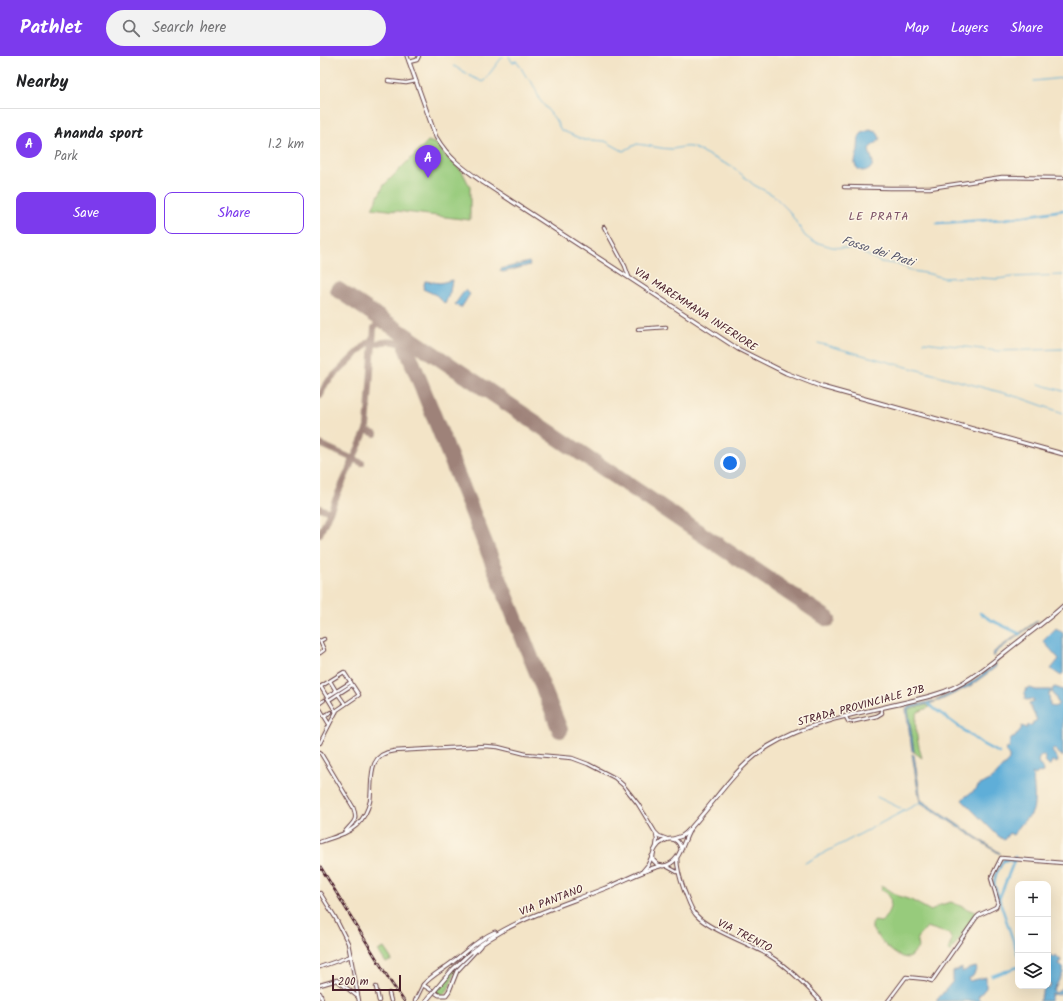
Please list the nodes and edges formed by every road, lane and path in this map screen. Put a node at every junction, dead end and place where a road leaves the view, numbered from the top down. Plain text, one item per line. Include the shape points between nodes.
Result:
1 (407, 56) edge
2 (418, 56) edge
3 (409, 62) junction
4 (388, 81) dead end
5 (416, 81) junction
6 (1063, 178) edge
7 (844, 187) dead end
8 (604, 227) dead end
9 (628, 277) junction
10 (666, 327) dead end
11 (638, 329) dead end
12 (1063, 454) edge
13 (1063, 606) edge
14 (324, 639) dead end
15 (320, 641) edge
16 (320, 652) edge
17 (330, 681) junction
18 (351, 684) junction
19 (320, 687) edge
20 (337, 693) junction
21 (327, 697) junction
22 (324, 700) dead end
23 (329, 700) junction
24 (320, 703) edge
25 (345, 704) junction
26 (881, 708) junction
27 (320, 709) edge
28 (331, 712) dead end
29 (336, 712) junction
30 (324, 716) junction
31 (846, 717) junction
32 (329, 724) junction
33 (320, 743) edge
34 (320, 752) edge
35 (691, 828) junction
36 (656, 832) junction
37 (343, 834) junction
38 (668, 839) junction
39 (673, 839) junction
40 (320, 842) edge
41 (656, 848) junction
42 (681, 850) junction
43 (653, 854) junction
44 (678, 858) junction
45 (1063, 863) edge
46 (660, 866) junction
47 (666, 866) junction
48 (641, 872) junction
49 (678, 873) junction
50 (320, 893) edge
51 (503, 930) junction
52 (487, 940) junction
53 (351, 956) junction
54 (320, 967) edge
55 (320, 985) edge
56 (423, 985) junction
57 (376, 987) dead end
58 (389, 993) dead end
59 (320, 994) edge
60 (358, 997) junction
61 (321, 1001) edge
62 (359, 1001) edge
63 (378, 1001) edge
64 (391, 1001) edge
65 (415, 1001) edge
66 (426, 1001) edge
67 (820, 1001) edge
68 (888, 1001) edge

1 - 3 main road, VIA MAREMMANA INFERIORE
2 - 3 street via 418,60
3 - 5 main road, VIA MAREMMANA INFERIORE
4 - 5 street
5 - 9 main road, VIA MAREMMANA INFERIORE via 436,137 456,163
6 - 7 street via 1002,177 930,188
8 - 9 street via 625,266
9 - 12 main road, VIA MAREMMANA INFERIORE via 738,349 786,373 822,387
10 - 11 street
13 - 26 main road, STRADA PROVINCIALE 27B via 964,681 938,694
14 - 15 street
15 - 16 street via 324,650
17 - 18 street via 344,672
17 - 19 street
17 - 20 street
18 - 20 street
18 - 25 street via 359,695
19 - 21 street
20 - 21 street
20 - 23 street
20 - 25 street
21 - 23 street
22 - 24 street
23 - 29 street
25 - 29 street
26 - 31 main road, STRADA PROVINCIALE 27B
26 - 31 street via 882,713 877,716 852,722
27 - 30 street
28 - 30 street
29 - 32 street
30 - 32 street
31 - 35 main road, STRADA PROVINCIALE 27B via 820,723 790,735 758,753 730,780
32 - 33 street
34 - 37 street via 355,812 356,820
35 - 39 main road via 683,836
35 - 42 main road
36 - 37 street via 623,784 588,764 572,758 524,754 485,746 381,754 373,766 367,810 357,825
36 - 38 street
36 - 41 street
37 - 40 street
38 - 39 main road
38 - 41 main road
39 - 42 main road via 679,843
41 - 43 main road
42 - 44 main road
43 - 46 main road via 653,860
43 - 48 main road
44 - 47 main road
44 - 49 street
45 - 68 street via 1001,858 991,878 998,902 996,907 979,914 932,981 906,977
46 - 47 main road
46 - 48 main road, VIA PANTANO
47 - 49 street
48 - 51 main road, VIA PANTANO
49 - 67 street, VIA TRENTO via 690,904 700,918 712,927 776,960 794,974
50 - 53 street via 346,937
51 - 52 main road, VIA PANTANO
51 - 56 main road via 488,935
52 - 56 main road via 457,971 446,995 439,995
52 - 66 main road, VIA PANTANO, bridge via 452,970
53 - 54 street
53 - 60 street
55 - 60 street via 337,980
56 - 65 street
57 - 63 street
58 - 64 street
59 - 61 street
60 - 62 street

